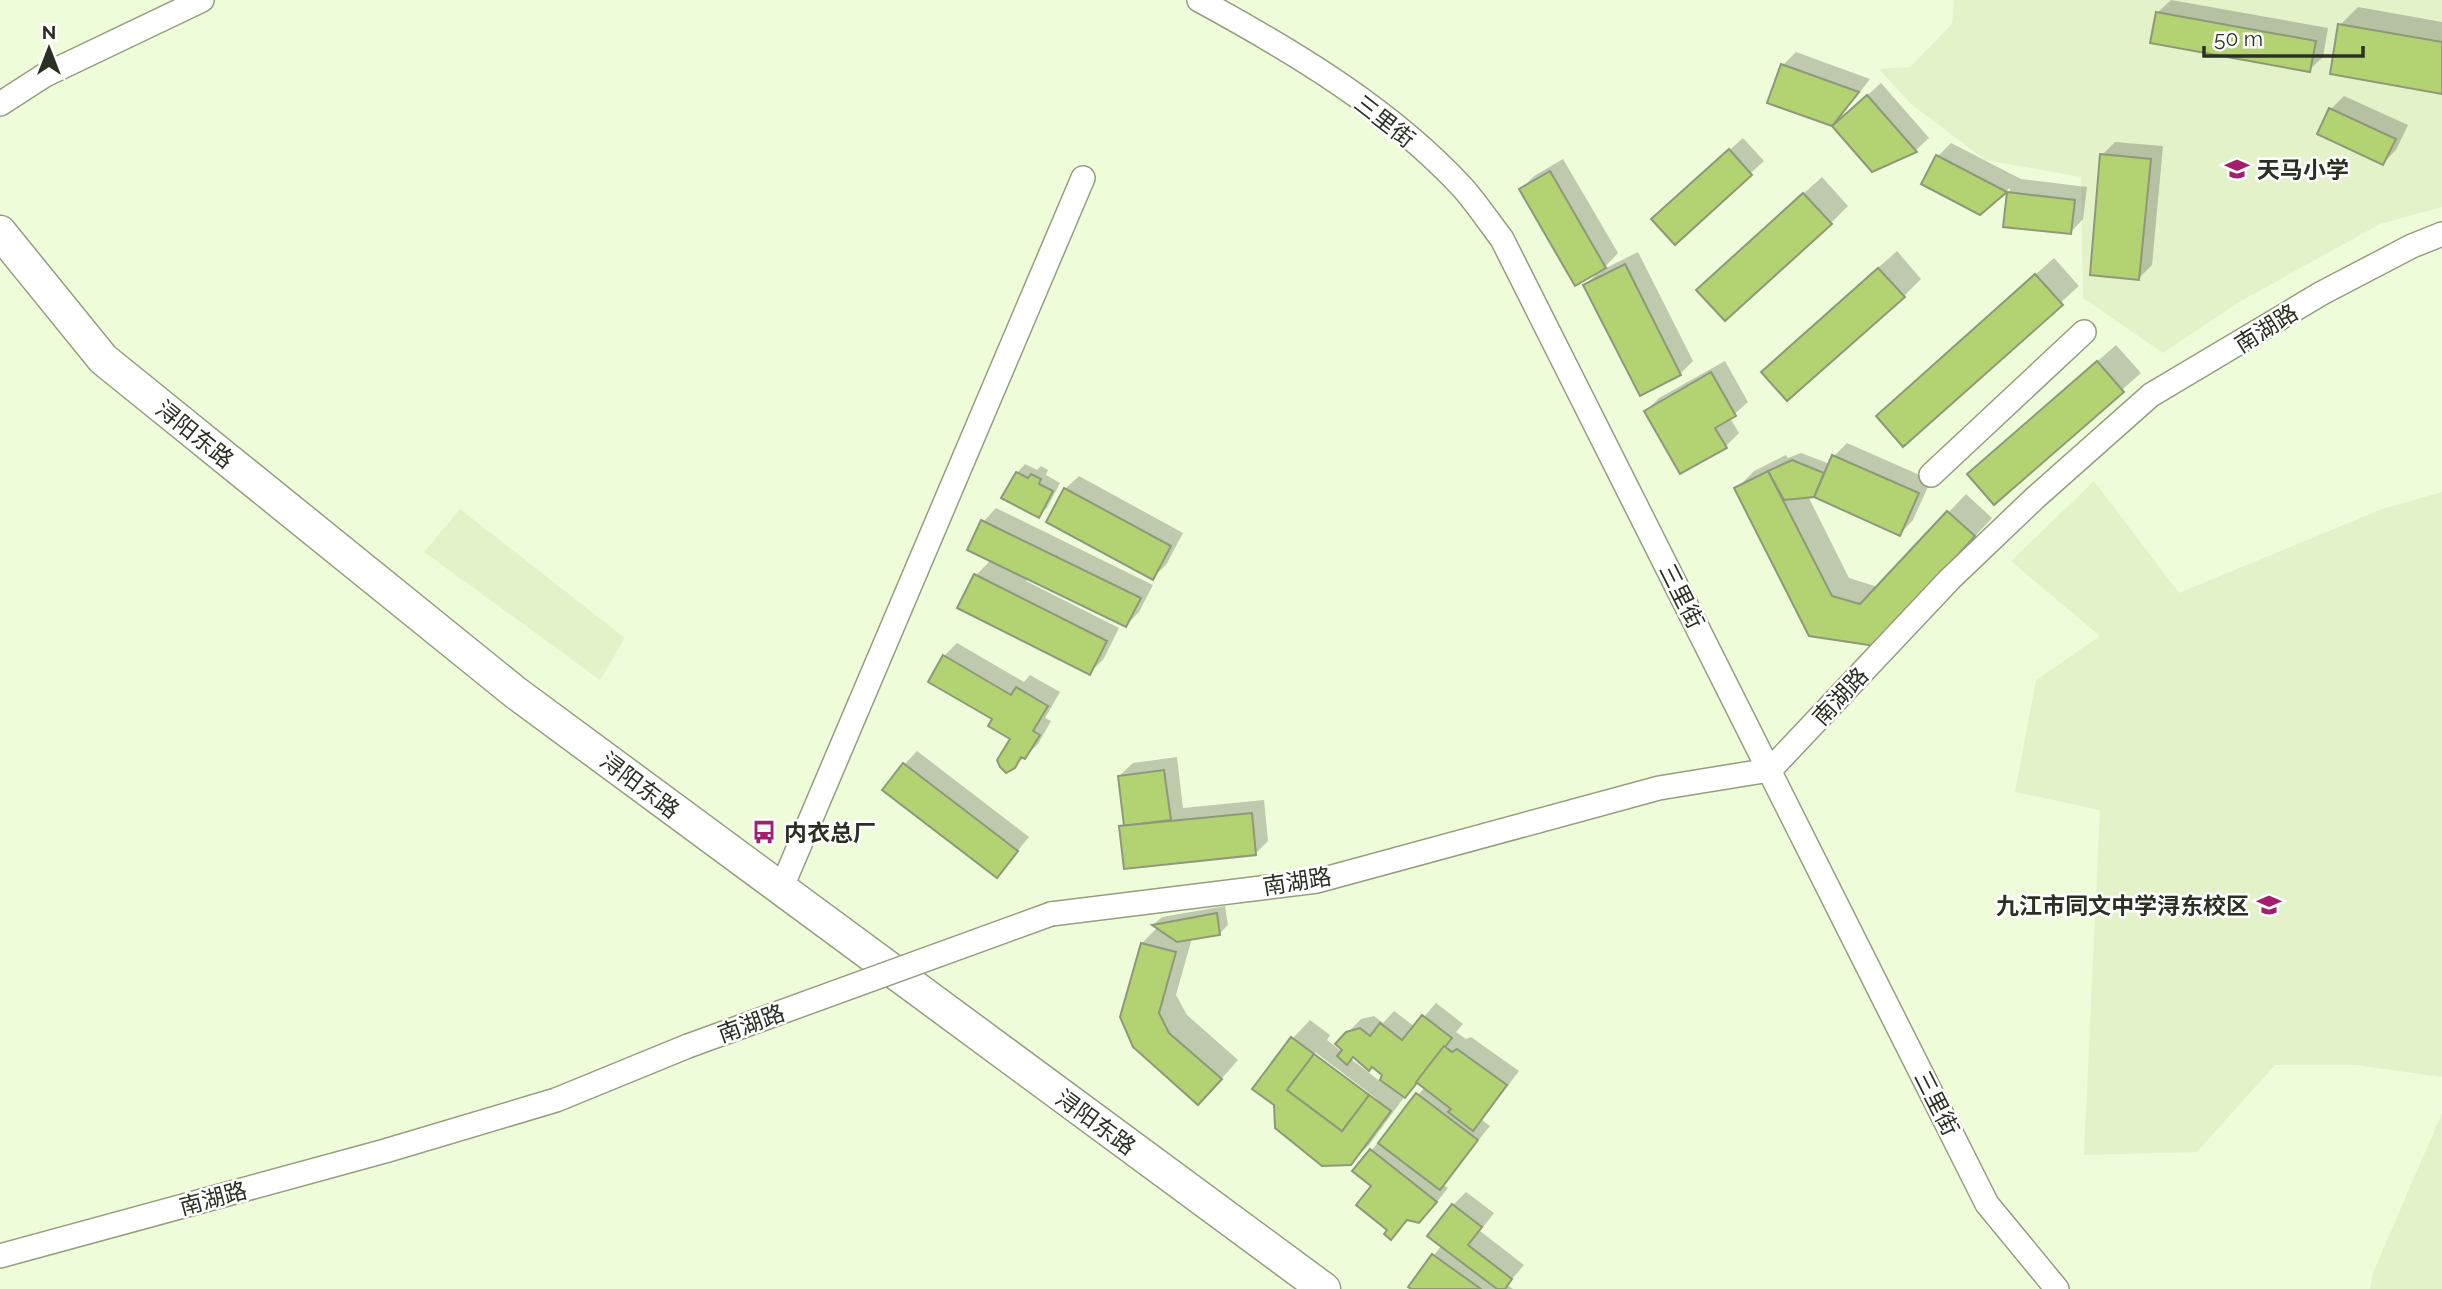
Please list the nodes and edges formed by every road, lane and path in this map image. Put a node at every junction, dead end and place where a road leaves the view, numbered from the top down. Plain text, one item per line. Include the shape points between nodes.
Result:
1 (202, 0) edge
2 (1199, 0) edge
3 (0, 104) edge
4 (1083, 178) dead end
5 (0, 232) edge
6 (2442, 234) edge
7 (2084, 332) dead end
8 (1931, 475) dead end
9 (1770, 770) junction
10 (781, 889) junction
11 (0, 1255) edge
12 (1325, 1289) edge
13 (2057, 1289) edge

1 - 3 street via 45,75
2 - 9 street, 三里街 via 1279,44 1395,125 1463,188 1502,239
4 - 10 street
5 - 10 main road, 浔阳东路 via 103,359 516,693
6 - 9 street, 南湖路 via 2322,293 2151,396 1950,579
7 - 8 street
9 - 11 street, 南湖路, bridge via 1659,788 1317,881 1051,914 688,1046 556,1100
9 - 13 street, 三里街 via 1987,1204
10 - 12 main road, 浔阳东路

